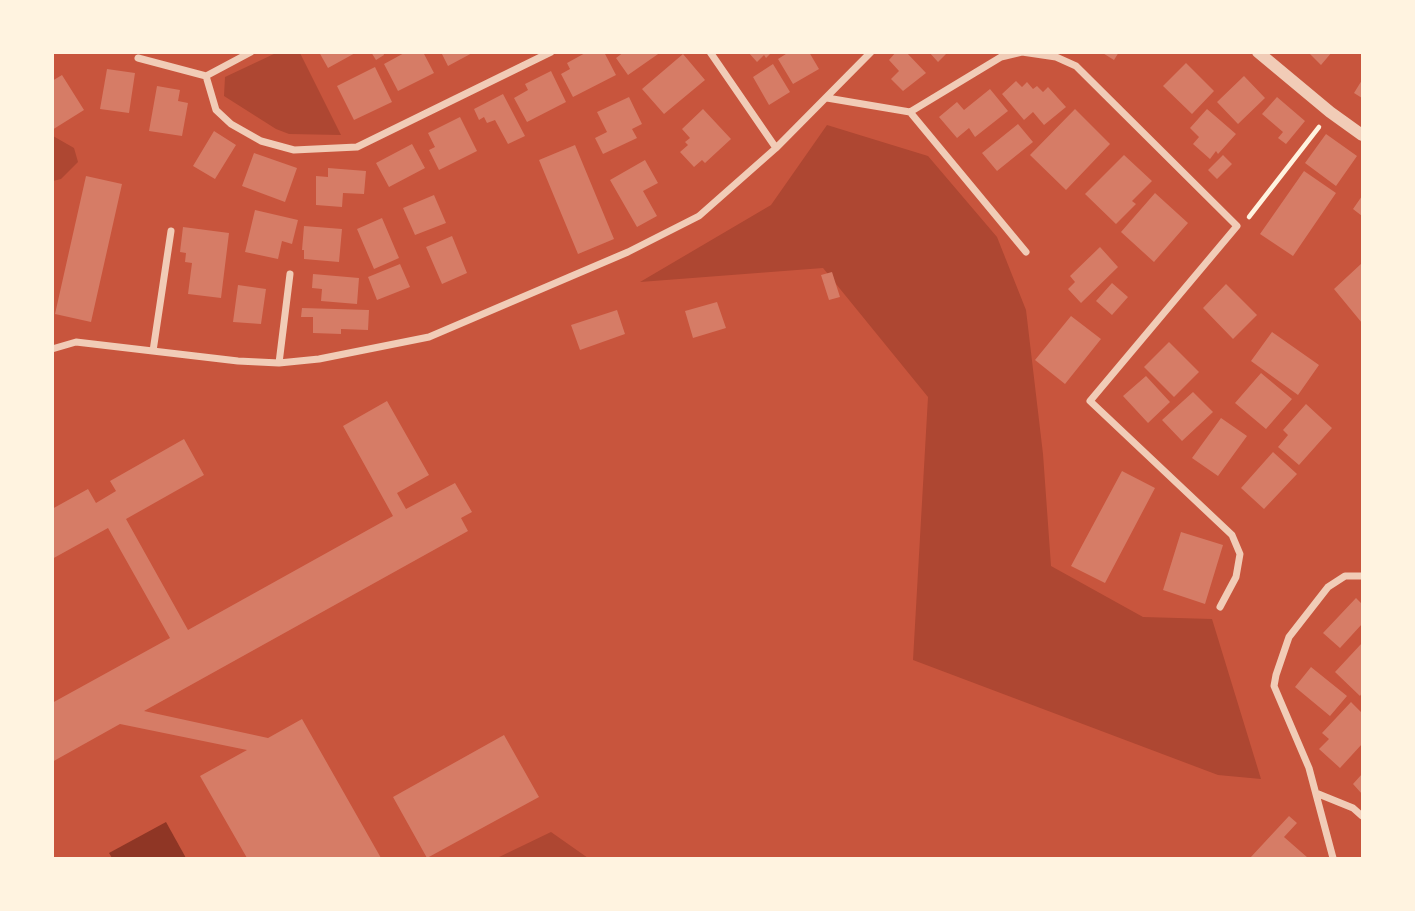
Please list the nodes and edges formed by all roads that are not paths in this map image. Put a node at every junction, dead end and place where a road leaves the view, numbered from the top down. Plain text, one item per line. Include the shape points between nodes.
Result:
1 (251, 52) edge
2 (551, 52) edge
3 (710, 52) edge
4 (871, 52) edge
5 (1258, 52) edge
6 (138, 58) dead end
7 (206, 76) junction
8 (827, 98) junction
9 (910, 112) junction
10 (1363, 135) edge
11 (776, 148) junction
12 (171, 231) dead end
13 (1026, 252) dead end
14 (290, 274) dead end
15 (52, 349) edge
16 (153, 351) junction
17 (279, 363) junction
18 (1363, 576) edge
19 (1220, 607) dead end
20 (1316, 793) junction
21 (1363, 816) edge
22 (1333, 859) edge

1 - 7 street
2 - 7 street via 357,147 294,150 261,141 230,124 216,110
3 - 11 street
4 - 8 street
5 - 10 street
6 - 7 street
8 - 9 street
8 - 11 street
9 - 13 street
9 - 19 street via 1001,57 1023,52 1056,57 1076,66 1237,226 1090,401 1232,535 1240,554 1236,577
11 - 17 street via 699,216 628,252 429,337
12 - 16 street
14 - 17 street
15 - 16 street via 76,342
16 - 17 street
18 - 20 street via 1346,576 1328,587 1289,637 1276,675 1274,686
20 - 21 street
20 - 22 street

